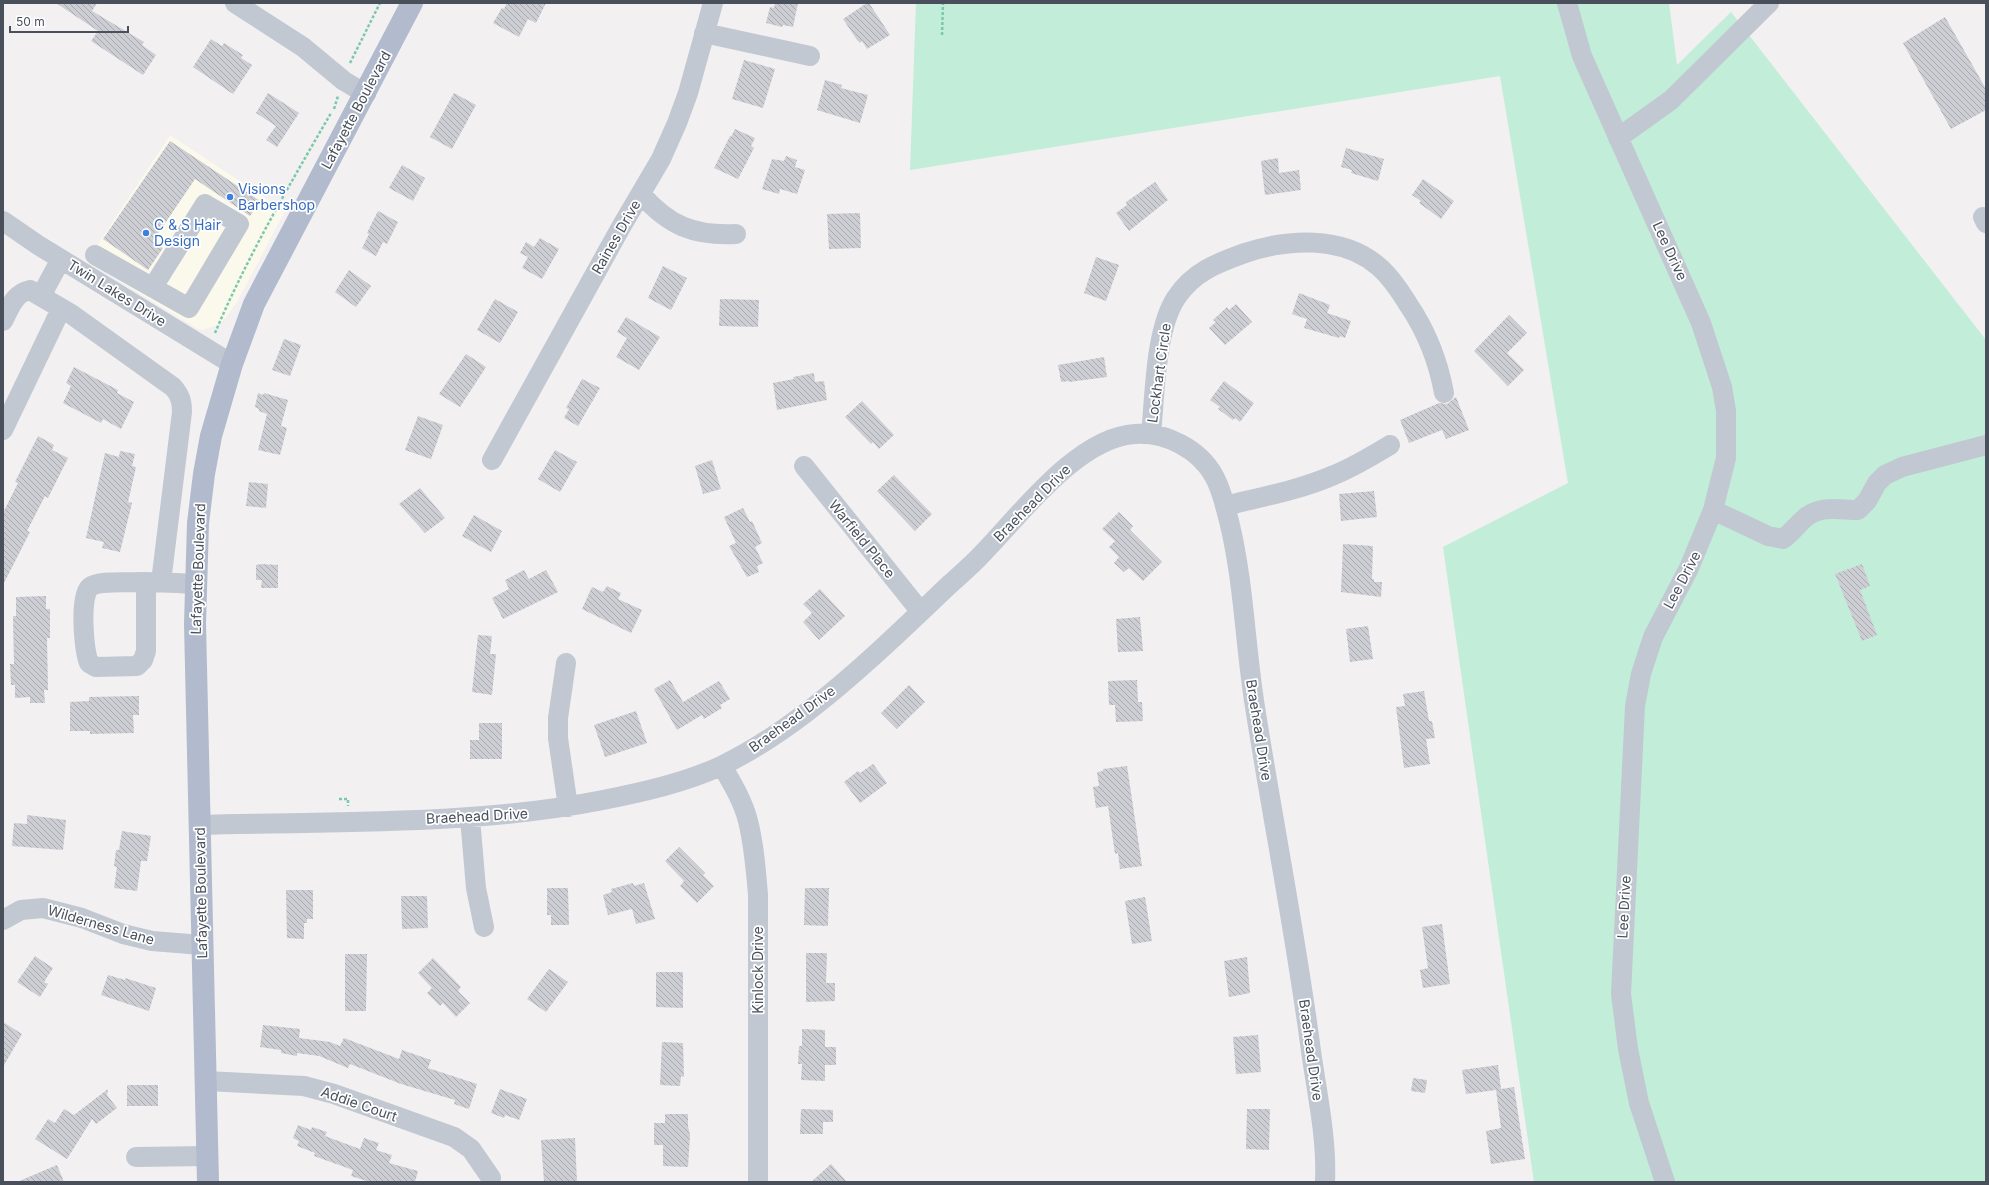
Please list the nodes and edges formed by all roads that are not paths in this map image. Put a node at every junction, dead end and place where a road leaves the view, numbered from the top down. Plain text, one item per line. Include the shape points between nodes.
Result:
1 (235, 3) edge
2 (412, 3) edge
3 (713, 3) edge
4 (1567, 3) edge
5 (1769, 3) edge
6 (704, 32) junction
7 (810, 56) dead end
8 (366, 94) junction
9 (1618, 138) junction
10 (641, 194) junction
11 (3, 220) edge
12 (736, 234) dead end
13 (95, 255) dead end
14 (62, 259) junction
15 (130, 274) junction
16 (157, 290) junction
17 (116, 293) junction
18 (41, 296) junction
19 (61, 309) junction
20 (148, 313) junction
21 (3, 321) edge
22 (232, 364) junction
23 (1444, 393) dead end
24 (3, 430) edge
25 (1151, 434) junction
26 (1390, 444) dead end
27 (1986, 445) edge
28 (492, 460) dead end
29 (804, 466) dead end
30 (1225, 506) junction
31 (1714, 510) junction
32 (153, 582) junction
33 (196, 584) junction
34 (921, 612) junction
35 (566, 663) dead end
36 (722, 766) junction
37 (568, 807) junction
38 (470, 818) junction
39 (200, 825) junction
40 (3, 920) edge
41 (484, 927) dead end
42 (202, 945) junction
43 (206, 1081) junction
44 (207, 1156) junction
45 (136, 1157) dead end
46 (491, 1178) dead end
47 (208, 1182) edge
48 (758, 1182) edge
49 (1325, 1182) edge
50 (1665, 1182) edge

1 - 8 street via 303,47 344,81
2 - 8 main road, Lafayette Boulevard
3 - 6 street, Raines Drive
4 - 9 street, Lee Drive via 1582,56
5 - 9 street via 1670,100
6 - 7 street
6 - 10 street, Raines Drive via 678,123 661,160
8 - 22 main road, Lafayette Boulevard via 254,304
9 - 31 street, Lee Drive via 1688,290 1722,387 1727,419 1726,458
10 - 12 street via 668,219 686,228 714,235
10 - 28 street, Raines Drive
11 - 14 street, Twin Lakes Drive
13 - 15 street
14 - 17 street, Twin Lakes Drive
14 - 18 street
15 - 16 street
15 - 17 street
16 - 16 street via 205,204 239,224 189,308
16 - 20 street
17 - 20 street, Twin Lakes Drive
18 - 19 street
18 - 21 street via 30,290 22,292 16,297
19 - 24 street
19 - 32 street via 173,387 181,398 182,412
20 - 22 street, Twin Lakes Drive
22 - 33 main road, Lafayette Boulevard via 211,436 204,474 198,524
23 - 25 street, Lockhart Circle via 1433,350 1420,322 1378,266 1357,253 1338,246 1283,244 1261,248 1224,261 1196,275 1175,299 1165,320 1161,339
25 - 30 street, Braehead Drive via 1179,443 1196,454 1215,478
25 - 34 street, Braehead Drive via 1132,434 1114,438 1092,448 1077,459 1024,508 980,556
26 - 30 street via 1333,476 1280,493
27 - 31 street via 1902,467 1877,482 1867,501 1858,510 1819,510 1805,518 1794,531 1782,539 1768,536
29 - 34 street, Warfield Place
30 - 49 street, Braehead Drive via 1238,569 1254,701 1308,1025 1326,1156
31 - 50 street, Lee Drive via 1689,568 1653,637 1641,674 1635,706 1621,994 1628,1049 1639,1103
32 - 32 street via 97,584 90,587 86,594 84,611 86,653 89,663 96,667 137,666 143,660
32 - 33 street
33 - 39 main road, Lafayette Boulevard
34 - 36 street, Braehead Drive via 880,651 827,695 762,743
35 - 37 street via 558,718 558,738
36 - 37 street, Braehead Drive via 676,783
36 - 48 street, Kinlock Drive via 748,821 755,857 758,894
37 - 38 street, Braehead Drive
38 - 39 street, Braehead Drive
38 - 41 street via 476,888
39 - 42 main road, Lafayette Boulevard
40 - 42 street, Wilderness Lane via 21,910 43,908 82,918 152,942
42 - 43 main road, Lafayette Boulevard
43 - 44 main road, Lafayette Boulevard
43 - 46 street, Addie Court via 290,1085 334,1094 454,1137 471,1149
44 - 45 street
44 - 47 main road, Lafayette Boulevard

